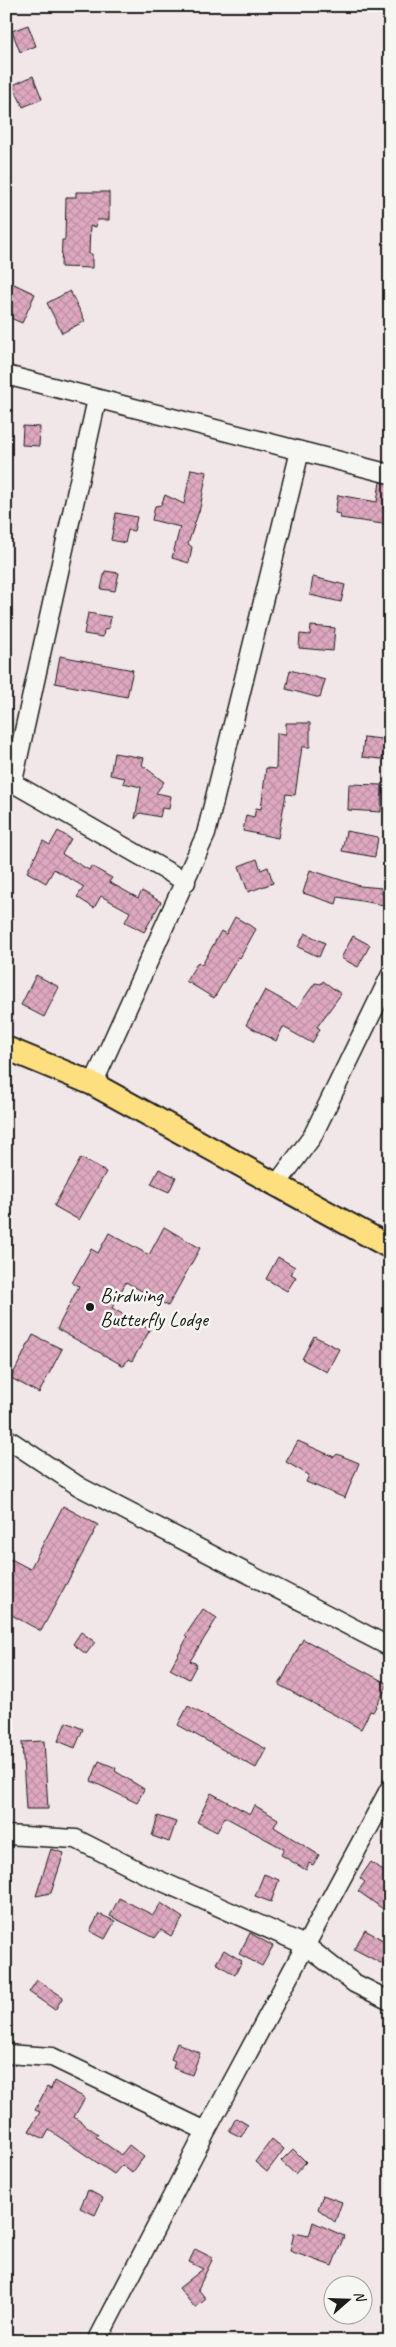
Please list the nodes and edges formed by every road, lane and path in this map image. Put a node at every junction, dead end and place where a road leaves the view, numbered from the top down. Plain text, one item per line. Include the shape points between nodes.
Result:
1 (6, 375) edge
2 (97, 398) junction
3 (300, 451) junction
4 (390, 474) edge
5 (10, 780) edge
6 (186, 882) junction
7 (390, 976) edge
8 (6, 1048) edge
9 (93, 1084) junction
10 (276, 1185) junction
11 (390, 1247) edge
12 (6, 1438) edge
13 (390, 1647) edge
14 (390, 1788) edge
15 (6, 1835) edge
16 (305, 1945) junction
17 (390, 2001) edge
18 (6, 2054) edge
19 (206, 2132) junction
20 (97, 2341) edge

1 - 2 street
2 - 3 street
2 - 5 street
3 - 4 street
3 - 6 street via 206,834
5 - 6 street
6 - 9 street
7 - 10 street via 312,1137
8 - 9 main road
9 - 10 main road
10 - 11 main road
12 - 13 street via 80,1487
14 - 16 street
15 - 16 street via 76,1839
16 - 17 street via 354,1984
16 - 19 street
18 - 19 street via 52,2057
19 - 20 street

